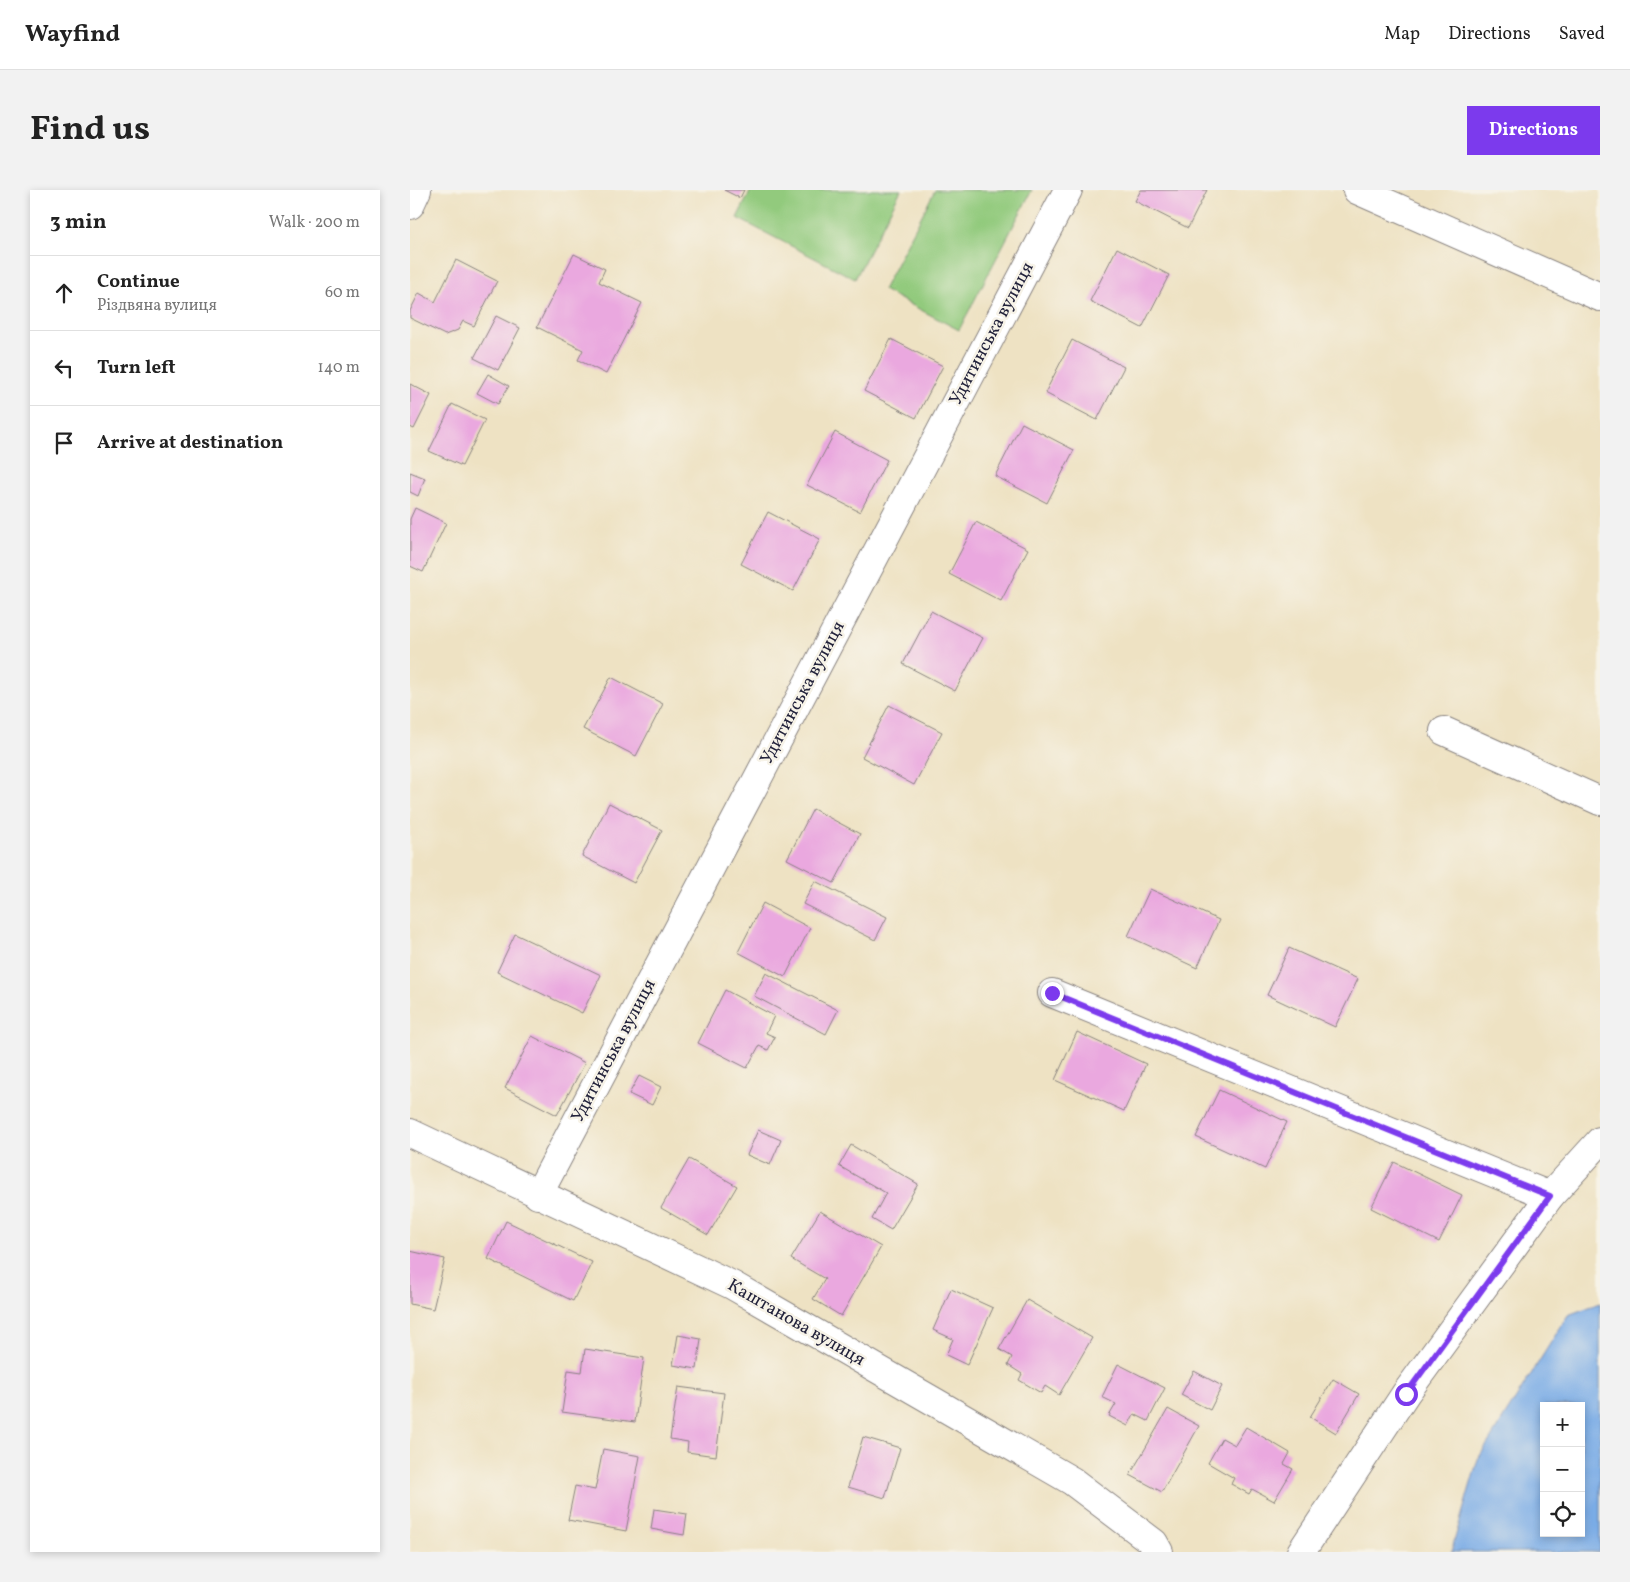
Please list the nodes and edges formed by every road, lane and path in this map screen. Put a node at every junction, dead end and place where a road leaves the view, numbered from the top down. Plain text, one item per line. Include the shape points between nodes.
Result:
1 (418, 190) edge
2 (1068, 190) edge
3 (1357, 190) edge
4 (410, 205) edge
5 (1600, 297) edge
6 (1444, 732) dead end
7 (1600, 801) edge
8 (1052, 993) dead end
9 (410, 1133) edge
10 (1600, 1140) edge
11 (538, 1195) junction
12 (1550, 1196) junction
13 (1159, 1552) edge
14 (1301, 1552) edge

1 - 4 street
2 - 11 street, Удитинська вулиця
3 - 5 street
6 - 7 street
8 - 12 street
9 - 11 street, Каштанова вулиця
10 - 12 street
11 - 13 street, Каштанова вулиця via 732,1286 1072,1481 1154,1543
12 - 14 street via 1406,1394

